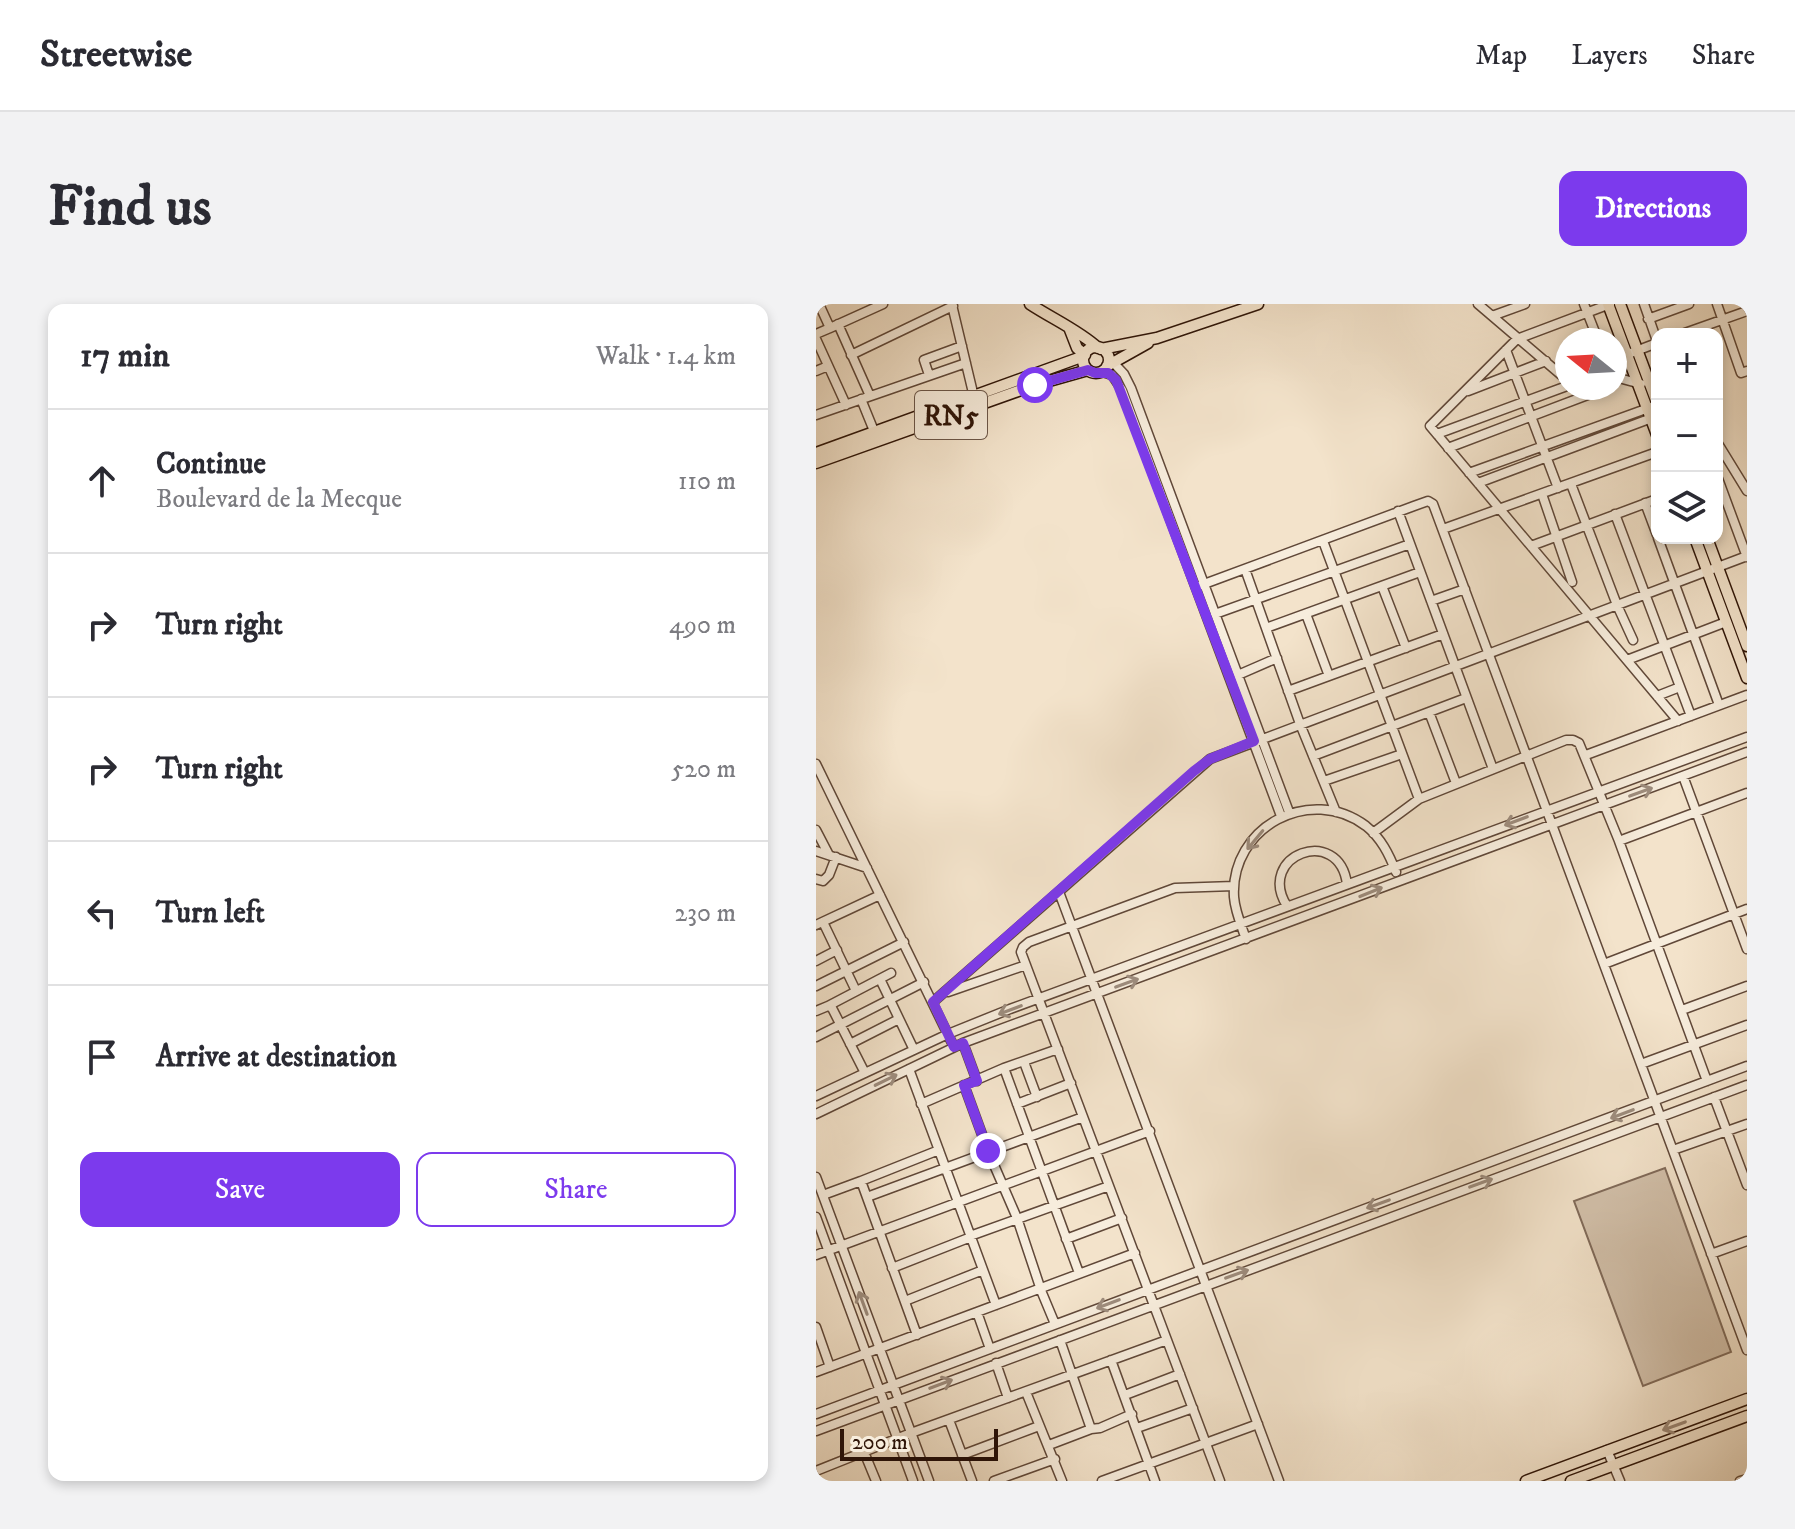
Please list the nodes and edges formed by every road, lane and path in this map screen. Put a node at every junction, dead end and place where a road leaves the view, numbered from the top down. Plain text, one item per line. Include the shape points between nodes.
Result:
1 (819, 304) edge
2 (883, 304) edge
3 (1030, 304) edge
4 (1258, 304) edge
5 (1478, 304) edge
6 (1525, 304) edge
7 (1609, 304) edge
8 (1620, 304) edge
9 (1644, 304) edge
10 (1689, 304) edge
11 (1717, 304) edge
12 (952, 305) edge
13 (1586, 308) edge
14 (1747, 311) edge
15 (1492, 316) junction
16 (1648, 319) junction
17 (1723, 319) junction
18 (834, 326) junction
19 (1592, 328) edge
20 (1652, 328) edge
21 (1698, 328) edge
22 (1070, 330) junction
23 (816, 337) edge
24 (1157, 338) junction
25 (1517, 339) junction
26 (1651, 344) edge
27 (962, 346) junction
28 (1100, 348) junction
29 (1506, 350) junction
30 (1632, 352) junction
31 (1627, 354) edge
32 (851, 355) junction
33 (1085, 355) junction
34 (1546, 361) junction
35 (966, 363) junction
36 (1108, 365) junction
37 (828, 366) junction
38 (1555, 369) edge
39 (1088, 370) junction
40 (816, 371) edge
41 (1747, 371) edge
42 (1515, 373) junction
43 (929, 375) junction
44 (1627, 381) edge
45 (1632, 382) junction
46 (1627, 383) edge
47 (1651, 388) joint
48 (1555, 390) edge
49 (1463, 392) junction
50 (974, 397) junction
51 (866, 398) junction
52 (1574, 400) edge
53 (1525, 401) junction
54 (846, 405) junction
55 (1651, 406) edge
56 (1651, 411) edge
57 (1651, 411) edge
58 (816, 415) edge
59 (1531, 416) junction
60 (874, 431) junction
61 (1437, 434) junction
62 (1542, 447) junction
63 (1448, 448) junction
64 (1723, 452) edge
65 (816, 453) edge
66 (1651, 454) edge
67 (1546, 458) junction
68 (816, 463) edge
69 (1735, 470) junction
70 (1469, 473) junction
71 (1723, 474) edge
72 (1478, 483) junction
73 (1571, 484) junction
74 (1558, 488) junction
75 (1747, 491) edge
76 (1723, 492) edge
77 (1542, 494) junction
78 (1651, 501) edge
79 (1645, 503) junction
80 (1500, 509) junction
81 (1398, 511) junction
82 (1615, 514) junction
83 (1651, 518) edge
84 (1586, 525) junction
85 (1443, 529) junction
86 (1558, 536) junction
87 (1323, 541) junction
88 (1410, 544) junction
89 (1661, 544) edge
90 (1698, 544) edge
91 (1708, 544) edge
92 (1531, 546) junction
93 (1747, 556) edge
94 (1245, 569) junction
95 (1712, 569) junction
96 (1334, 572) junction
97 (1420, 572) junction
98 (1572, 582) dead end
99 (1674, 583) junction
100 (1200, 586) junction
101 (1382, 586) junction
102 (1465, 589) junction
103 (1645, 594) junction
104 (1256, 600) junction
105 (1345, 600) junction
106 (1431, 601) junction
107 (1617, 605) junction
108 (1215, 614) junction
109 (1306, 614) junction
110 (1590, 615) junction
111 (1737, 618) edge
112 (1266, 628) junction
113 (1443, 634) junction
114 (1693, 635) junction
115 (1633, 640) dead end
116 (1664, 646) junction
117 (1747, 646) edge
118 (1406, 648) junction
119 (1488, 653) junction
120 (1277, 658) junction
121 (1627, 660) junction
122 (1368, 662) junction
123 (1455, 666) junction
124 (1238, 675) junction
125 (1329, 676) junction
126 (1747, 678) edge
127 (1680, 687) junction
128 (1288, 691) junction
129 (1379, 694) junction
130 (1747, 695) edge
131 (1657, 696) junction
132 (1466, 698) junction
133 (1719, 705) junction
134 (1429, 712) junction
135 (1691, 716) junction
136 (1678, 721) junction
137 (1300, 724) junction
138 (1391, 726) junction
139 (1747, 737) edge
140 (1258, 740) junction
141 (1747, 752) edge
142 (1402, 754) junction
143 (1586, 755) junction
144 (1313, 756) junction
145 (1528, 757) junction
146 (816, 764) edge
147 (1493, 769) junction
148 (1683, 776) junction
149 (1324, 781) junction
150 (1456, 783) junction
151 (1599, 790) junction
152 (1747, 793) edge
153 (1419, 799) junction
154 (1605, 805) junction
155 (1547, 810) junction
156 (1336, 812) junction
157 (1697, 812) junction
158 (1285, 814) junction
159 (1553, 825) junction
160 (816, 830) edge
161 (1373, 833) junction
162 (1619, 841) junction
163 (816, 851) edge
164 (832, 856) junction
165 (867, 868) junction
166 (1395, 868) junction
167 (1400, 880) junction
168 (818, 882) edge
169 (1347, 884) junction
170 (1234, 886) junction
171 (1059, 892) junction
172 (880, 895) junction
173 (1287, 906) junction
174 (1747, 909) edge
175 (1734, 913) junction
176 (820, 923) edge
177 (1240, 923) junction
178 (1072, 926) junction
179 (1246, 939) junction
180 (904, 942) junction
181 (1657, 944) junction
182 (1747, 949) edge
183 (837, 950) junction
184 (816, 961) edge
185 (1604, 964) junction
186 (1026, 965) junction
187 (847, 970) junction
188 (891, 973) dead end
189 (880, 979) junction
190 (1091, 979) junction
191 (924, 982) junction
192 (816, 986) edge
193 (1747, 986) edge
194 (856, 991) junction
195 (943, 993) junction
196 (1098, 994) junction
197 (1039, 998) junction
198 (890, 999) junction
199 (933, 1002) junction
200 (828, 1006) junction
201 (1682, 1010) junction
202 (816, 1011) edge
203 (1045, 1014) junction
204 (899, 1019) junction
205 (841, 1024) junction
206 (1747, 1025) edge
207 (948, 1034) junction
208 (816, 1037) edge
209 (963, 1043) junction
210 (850, 1044) junction
211 (1694, 1045) junction
212 (954, 1047) junction
213 (1058, 1049) junction
214 (914, 1050) junction
215 (1024, 1062) junction
216 (1641, 1064) junction
217 (1747, 1066) edge
218 (1004, 1068) junction
219 (909, 1069) junction
220 (865, 1073) junction
221 (977, 1081) junction
222 (1707, 1081) junction
223 (1071, 1083) junction
224 (964, 1085) junction
225 (1747, 1085) edge
226 (1037, 1097) junction
227 (1714, 1097) junction
228 (816, 1099) edge
229 (1655, 1101) junction
230 (921, 1104) junction
231 (1017, 1104) junction
232 (818, 1113) edge
233 (1083, 1117) junction
234 (1661, 1117) junction
235 (1747, 1124) edge
236 (1150, 1131) junction
237 (1727, 1132) junction
238 (1028, 1137) junction
239 (939, 1150) junction
240 (1673, 1150) junction
241 (988, 1151) junction
242 (1097, 1152) junction
243 (1499, 1160) junction
244 (1743, 1162) edge
245 (945, 1167) junction
246 (1041, 1171) junction
247 (1505, 1175) junction
248 (816, 1177) edge
249 (861, 1181) junction
250 (1747, 1185) edge
251 (1002, 1186) junction
252 (1109, 1186) junction
253 (823, 1195) junction
254 (867, 1197) junction
255 (958, 1203) junction
256 (1054, 1205) junction
257 (1352, 1214) junction
258 (816, 1217) edge
259 (1017, 1218) junction
260 (1122, 1218) junction
261 (1357, 1229) junction
262 (880, 1232) junction
263 (970, 1236) junction
264 (1066, 1239) junction
265 (1747, 1241) edge
266 (842, 1247) junction
267 (829, 1251) junction
268 (1135, 1253) junction
269 (1711, 1254) junction
270 (816, 1255) edge
271 (892, 1268) junction
272 (983, 1270) junction
273 (1201, 1270) junction
274 (1079, 1273) junction
275 (1207, 1285) junction
276 (1040, 1287) junction
277 (1148, 1289) junction
278 (905, 1301) junction
279 (996, 1305) junction
280 (1154, 1305) junction
281 (977, 1312) junction
282 (1055, 1324) junction
283 (817, 1331) edge
284 (917, 1335) junction
285 (1060, 1340) junction
286 (1167, 1340) junction
287 (880, 1349) junction
288 (990, 1349) junction
289 (1747, 1350) edge
290 (866, 1354) junction
291 (1111, 1360) junction
292 (996, 1363) junction
293 (830, 1367) junction
294 (816, 1372) edge
295 (1180, 1374) junction
296 (1071, 1375) junction
297 (893, 1384) junction
298 (879, 1389) junction
299 (1026, 1392) junction
300 (1125, 1395) junction
301 (1008, 1398) junction
302 (900, 1399) junction
303 (1747, 1399) edge
304 (885, 1405) junction
305 (1193, 1408) junction
306 (816, 1414) edge
307 (1132, 1414) junction
308 (1747, 1416) edge
309 (949, 1420) junction
310 (1258, 1424) junction
311 (1039, 1426) junction
312 (1137, 1428) junction
313 (1091, 1429) junction
314 (816, 1431) edge
315 (911, 1433) junction
316 (898, 1439) junction
317 (1206, 1443) junction
318 (1049, 1445) junction
319 (1607, 1450) junction
320 (864, 1452) junction
321 (962, 1455) junction
322 (1055, 1459) junction
323 (1148, 1463) junction
324 (1615, 1465) junction
325 (816, 1471) edge
326 (1747, 1479) edge
327 (1216, 1480) edge
328 (876, 1481) edge
329 (913, 1481) edge
330 (929, 1481) edge
331 (972, 1481) edge
332 (994, 1481) edge
333 (1062, 1481) edge
334 (1102, 1481) edge
335 (1155, 1481) edge
336 (1279, 1481) edge
337 (1526, 1481) edge
338 (1571, 1481) edge
339 (1620, 1481) edge
340 (1740, 1481) edge

1 - 18 street
2 - 18 street
3 - 22 main road
4 - 24 main road, RN5
5 - 15 street
6 - 15 street
7 - 13 street
7 - 30 main road
8 - 30 main road
9 - 16 street
10 - 16 street
11 - 17 street
12 - 27 street
12 - 32 street
13 - 19 street
13 - 25 street
14 - 17 street
15 - 25 street
16 - 20 street
17 - 21 street
17 - 41 street via 1741,373
18 - 23 street
18 - 32 street
22 - 28 main road
22 - 33 main road
23 - 37 street
24 - 28 main road, RN5
24 - 36 main road, RN5
25 - 29 street
25 - 34 street
26 - 30 street
27 - 35 street
27 - 43 street via 924,360
28 - 33 main road, RN5
28 - 36 main road
29 - 42 street
29 - 49 street
30 - 31 street
30 - 45 main road
30 - 47 main road
32 - 51 street
33 - 39 main road
33 - 50 main road, RN5
34 - 38 street
34 - 42 street
35 - 43 street
35 - 50 street
36 - 39 main road, RN5 via 1095,373
36 - 100 street
36 - 100 street via 1124,374 1131,388
37 - 40 street
37 - 54 street
39 - 68 main road, RN5
42 - 49 street
42 - 53 street
43 - 51 street
44 - 45 street
45 - 46 street
45 - 47 street
45 - 55 main road
48 - 53 street
49 - 61 street via 1431,423
50 - 60 main road, RN5
51 - 54 street
51 - 60 street
52 - 59 street
53 - 59 street
53 - 61 street
54 - 58 street
56 - 62 street
57 - 67 street
59 - 62 street
59 - 63 street
60 - 65 main road, RN5
61 - 63 street
62 - 67 street
62 - 70 street
63 - 70 street
64 - 69 street
66 - 73 street
67 - 72 street
67 - 74 street
69 - 71 street
69 - 75 street
70 - 72 street
72 - 80 street
73 - 74 street
73 - 84 street
74 - 77 street
76 - 93 street
77 - 80 street
77 - 86 street
78 - 79 street
79 - 82 street
79 - 83 street
80 - 85 street
80 - 92 street
81 - 85 street via 1429,501
81 - 87 street
81 - 88 street
82 - 84 street
82 - 103 street
84 - 86 street
84 - 107 street
85 - 102 street
86 - 92 street
86 - 98 street
87 - 94 street
87 - 96 street
88 - 96 street
88 - 97 street
89 - 99 street
90 - 95 main road
91 - 95 main road
92 - 110 street
93 - 95 street
94 - 100 street
94 - 104 street
95 - 99 street
95 - 111 main road
96 - 104 street
96 - 105 street
97 - 101 street
97 - 106 street
99 - 103 street
99 - 114 street
100 - 108 street
100 - 140 street
101 - 105 street
101 - 118 street
102 - 106 street
102 - 119 street
103 - 107 street
103 - 116 street
104 - 108 street
104 - 112 street
105 - 109 street
105 - 122 street
106 - 113 street
107 - 110 street
107 - 115 street
108 - 124 street
109 - 112 street
109 - 125 street
110 - 119 street
110 - 121 street
111 - 114 street
111 - 117 main road
111 - 126 main road
112 - 120 street
113 - 118 street
113 - 123 street
114 - 116 street
114 - 133 street
116 - 121 street
116 - 127 street
118 - 122 street
119 - 123 street
119 - 145 street
120 - 124 street
120 - 128 street
121 - 131 street
122 - 125 street
122 - 129 street
123 - 129 street
123 - 132 street
124 - 140 street
125 - 128 street
127 - 131 street
127 - 135 street
128 - 137 street
129 - 137 street
129 - 138 street
130 - 133 street
131 - 136 street
132 - 134 street
132 - 147 street
133 - 135 street
134 - 138 street
134 - 150 street
135 - 136 street
136 - 143 street
137 - 140 street
137 - 144 street
138 - 142 street
138 - 144 street
139 - 151 street
140 - 158 street
140 - 171 street via 1202,764
141 - 148 street
142 - 149 street
142 - 153 street
143 - 145 street via 1570,740
143 - 151 street
144 - 149 street
145 - 147 street
145 - 155 street
146 - 165 street
147 - 150 street
154 -> 148 street
148 - 157 street
149 - 156 street
150 - 153 street
151 - 154 street
151 - 155 street
152 - 157 street
153 - 161 street
154 - 159 street
154 - 162 street
155 - 159 street
155 -> 166 street
156 - 158 street
156 - 161 street
157 - 162 street
157 - 175 street
158 -> 170 street via 1248,846
159 - 167 street
159 - 185 street
160 - 164 street
161 - 166 street
162 - 181 street
163 - 164 street
164 - 165 street
164 - 168 street via 829,875
165 - 172 street
166 - 167 street
166 - 169 street
179 -> 167 street
169 - 173 street
169 - 173 street via 1333,857 1318,851 1302,853 1281,876 1280,892
170 - 177 street
170 - 178 street via 1175,888
171 - 178 street
171 - 195 street
172 - 176 street
172 - 180 street
173 - 177 street
174 - 175 street
175 - 181 street
175 - 182 street
176 - 183 street
177 - 179 street
177 - 190 street
178 - 186 street via 1025,944 1021,952
178 - 190 street
196 -> 179 street
180 - 187 street
180 - 191 street
181 - 185 street
181 - 201 street
183 - 184 street
183 - 187 street
185 - 216 street
186 - 195 street
186 - 197 street
187 - 192 street
187 - 194 street
188 - 189 street
189 - 194 street
189 - 198 street
190 - 196 street
190 - 197 street
191 - 198 street
191 - 199 street
193 - 201 street
194 - 200 street
195 - 199 street
196 - 203 street
196 - 236 street
197 - 203 street
197 -> 207 street
198 - 204 street
198 - 205 street
199 - 207 street
200 - 202 street
200 - 205 street
201 - 211 street
203 - 209 street
203 - 213 street
204 - 210 street
204 - 214 street
205 - 208 street
205 - 210 street
206 - 211 street
207 - 212 street
207 - 214 street
209 - 212 street
209 - 221 street
210 - 220 street
211 - 216 street
211 - 222 street
212 - 219 street
213 - 215 street
213 - 223 street
214 - 220 street
215 - 218 street
215 - 226 street
216 - 229 street
217 - 222 street
218 - 221 street
218 - 231 street
219 - 230 street
232 -> 219 street
220 - 228 street
221 - 224 street
222 - 229 street
223 - 226 street
223 - 233 street
224 - 230 street
224 - 241 street
225 - 227 street
226 - 231 street
227 - 234 street
227 - 237 street
228 - 232 street
229 - 234 street
229 -> 243 street
230 - 239 street
231 - 238 street
233 - 238 street
233 - 242 street
234 - 240 street
234 - 247 street
235 - 237 street
236 - 242 street
236 - 273 street
237 - 240 street
237 - 244 street
238 - 241 street
238 - 246 street
239 - 245 street
239 - 249 street
240 - 269 street
241 - 245 street
241 - 251 street
242 - 246 street
242 - 252 street
243 - 247 street
243 -> 257 street
244 - 250 street
245 - 254 street
245 - 255 street
246 - 251 street
246 - 256 street
261 -> 247 street
248 - 253 street
249 - 253 street
249 - 254 street
251 - 255 street
251 - 259 street
252 - 256 street
252 - 260 street
253 - 266 street
254 - 262 street
255 - 262 street
255 - 263 street
256 - 259 street
256 - 264 street
257 - 261 street
257 - 273 street
258 - 267 street
259 - 263 street
259 - 276 street
260 - 264 street
260 - 268 street
275 -> 261 street
262 - 266 street
262 - 271 street
263 - 271 street
263 - 272 street
264 - 274 street
265 - 269 street
266 - 267 street
287 -> 266 street
267 - 270 street
267 - 290 street
268 - 274 street
268 - 277 street
269 - 289 street
271 - 278 street
272 - 278 street
272 - 279 street
273 - 275 street
273 - 277 street
274 - 276 street
275 - 280 street
275 - 310 street
276 - 279 street
276 - 282 street
277 - 280 street
277 -> 282 street
278 - 284 street
279 - 281 street
280 - 285 street
280 - 286 street
281 - 284 street
281 - 288 street
282 - 288 street
283 - 293 street
284 - 287 street
285 - 292 street
285 - 296 street
286 - 291 street
286 - 295 street
287 - 290 street
287 - 297 street
288 - 297 street
290 - 293 street
290 - 298 street
291 - 296 street
291 - 300 street
292 - 301 street
302 -> 292 street
293 - 294 street
295 - 300 street
295 - 305 street
296 - 299 street
296 - 313 street
297 - 298 street
297 - 302 street
298 - 304 street
298 - 306 street
299 - 301 street
299 - 311 street
300 - 307 street
301 - 309 street
302 - 304 street
302 - 315 street
303 -> 319 main road
304 - 314 street
304 - 316 street
305 - 312 street
305 - 317 street
307 - 312 street
307 - 313 street
308 - 324 main road
309 - 315 street
309 - 321 street
310 - 317 street
310 - 336 street
311 - 318 street
311 - 321 street
312 - 323 street
313 - 318 street
315 - 316 street
315 - 330 street
316 - 320 street
316 - 329 street
317 - 323 street
317 - 327 street
318 - 322 street
319 - 324 street
319 - 337 main road
320 - 325 street
320 - 328 street
321 - 331 street
322 - 332 street
322 - 333 street
323 - 334 street
323 - 335 street
324 - 338 main road
324 - 339 street
326 - 340 street

